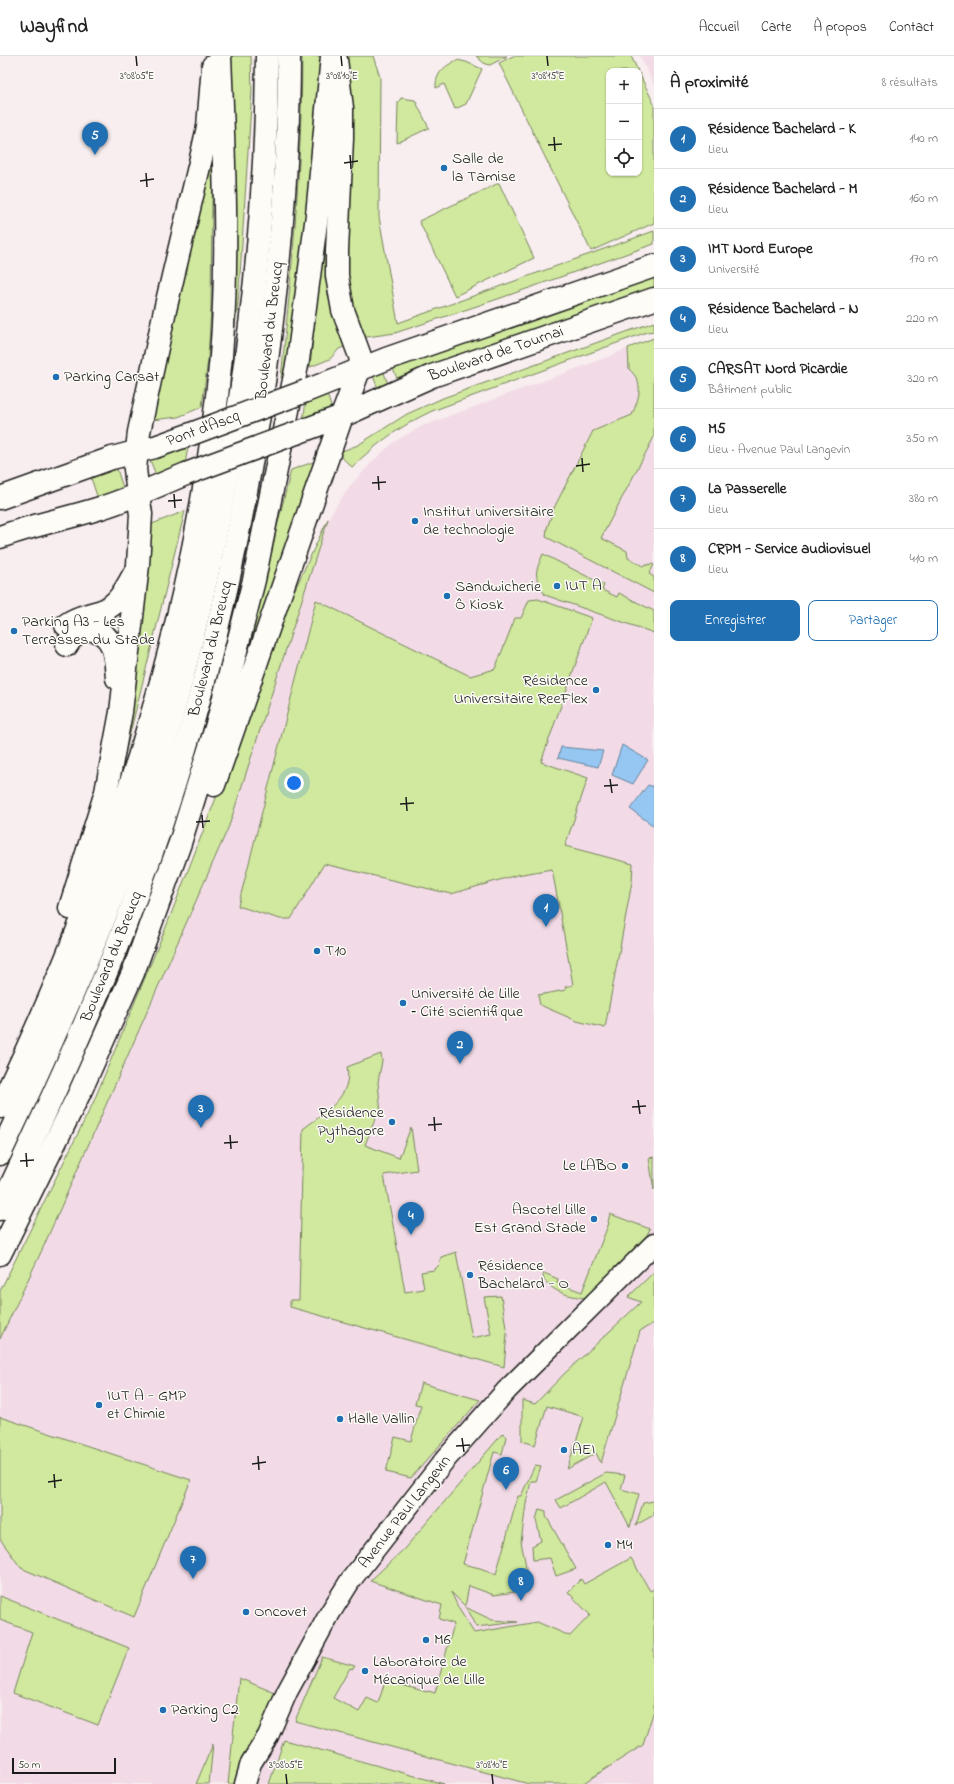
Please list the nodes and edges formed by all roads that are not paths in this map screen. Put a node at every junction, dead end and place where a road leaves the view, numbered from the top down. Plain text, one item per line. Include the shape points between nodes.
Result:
1 (213, 56) edge
2 (220, 56) edge
3 (267, 56) edge
4 (289, 56) edge
5 (332, 56) edge
6 (336, 56) edge
7 (654, 266) edge
8 (654, 299) edge
9 (359, 370) junction
10 (342, 416) junction
11 (136, 452) junction
12 (138, 495) junction
13 (0, 498) edge
14 (0, 537) edge
15 (138, 565) junction
16 (114, 605) junction
17 (107, 638) junction
18 (121, 712) junction
19 (133, 973) junction
20 (0, 1087) edge
21 (0, 1107) edge
22 (0, 1154) edge
23 (0, 1209) edge
24 (654, 1244) edge
25 (0, 1254) edge
26 (245, 1784) edge

1 - 11 main road via 205,141 165,310
2 - 21 main road via 226,211 223,328 216,400 193,544 157,694 110,840 60,973
3 - 22 main road, Boulevard du Breucq via 262,203 249,336 216,539 198,615 171,718 125,864 64,1017
4 - 23 main road, Boulevard du Breucq via 285,176 270,338 245,501 209,662 171,794 138,892 77,1043
5 - 19 main road via 318,215 303,331 254,580 209,753
6 - 9 main road via 342,122 337,276 343,310 361,359
7 - 9 main road, Boulevard de Tournai
8 - 10 main road, Boulevard de Tournai via 432,376
9 - 10 main road
9 - 11 main road, Pont d'Ascq, bridge via 191,434
10 - 12 main road, bridge via 186,474
10 - 19 main road via 188,855 151,940
11 - 12 main road
11 - 13 main road
12 - 14 main road
12 - 15 main road
15 - 16 main road via 121,598
15 - 18 main road
16 - 17 main road via 106,619
16 - 17 main road via 73,620 66,625 63,639 92,629
17 - 18 main road via 116,661
18 - 20 main road via 106,792 94,836 52,959
19 - 25 main road via 83,1086
24 - 26 street, Avenue Paul Langevin via 507,1390 444,1461 350,1581 287,1692 268,1736 251,1763

